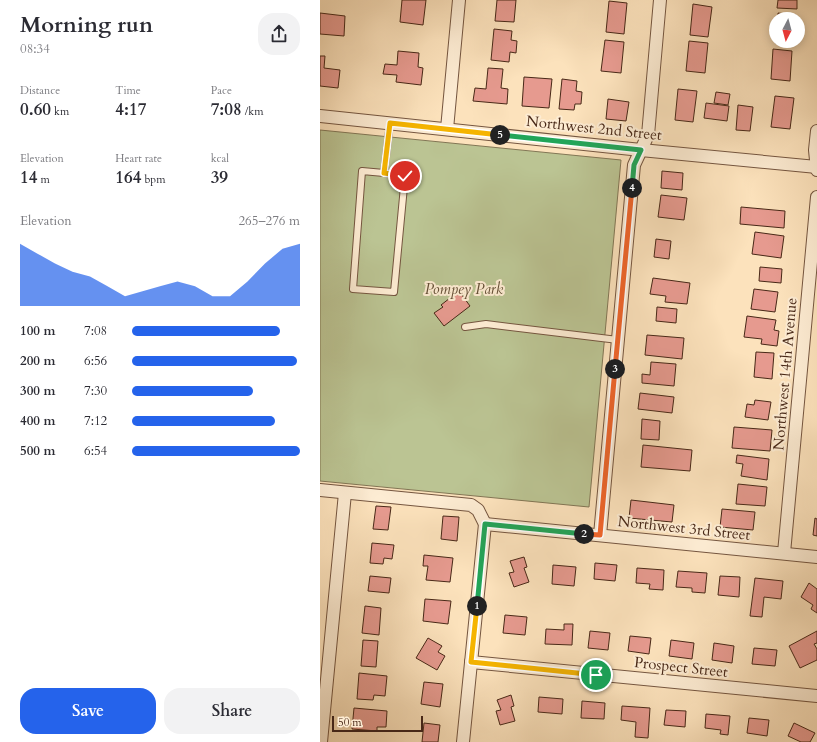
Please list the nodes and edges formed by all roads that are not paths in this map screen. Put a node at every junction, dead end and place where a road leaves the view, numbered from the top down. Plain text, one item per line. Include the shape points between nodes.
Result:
1 (460, 0) edge
2 (660, 0) edge
3 (320, 116) edge
4 (390, 123) junction
5 (447, 129) junction
6 (817, 131) edge
7 (641, 150) junction
8 (817, 167) edge
9 (817, 170) edge
10 (384, 173) junction
11 (817, 196) edge
12 (465, 327) dead end
13 (618, 340) junction
14 (320, 490) edge
15 (345, 493) junction
16 (485, 524) junction
17 (600, 535) junction
18 (784, 553) junction
19 (817, 557) edge
20 (471, 662) junction
21 (817, 696) edge
22 (321, 742) edge
23 (463, 742) edge

1 - 5 street
2 - 7 street via 648,135
3 - 4 street, Northwest 2nd Street
4 - 5 street, Northwest 2nd Street
4 - 10 lane
5 - 7 street, Northwest 2nd Street
6 - 8 street
7 - 8 street, Northwest 2nd Street
7 - 13 street via 634,165
8 - 9 street
10 - 10 lane via 405,176 394,292 353,289 362,171
11 - 18 street, Northwest 14th Avenue
12 - 13 lane via 486,324
13 - 17 street
14 - 15 street
15 - 16 street via 471,505 478,510
15 - 22 street
16 - 17 street, Northwest 3rd Street
16 - 20 street
17 - 18 street, Northwest 3rd Street
18 - 19 street, Northwest 3rd Street
20 - 21 street, Prospect Street
20 - 23 street

